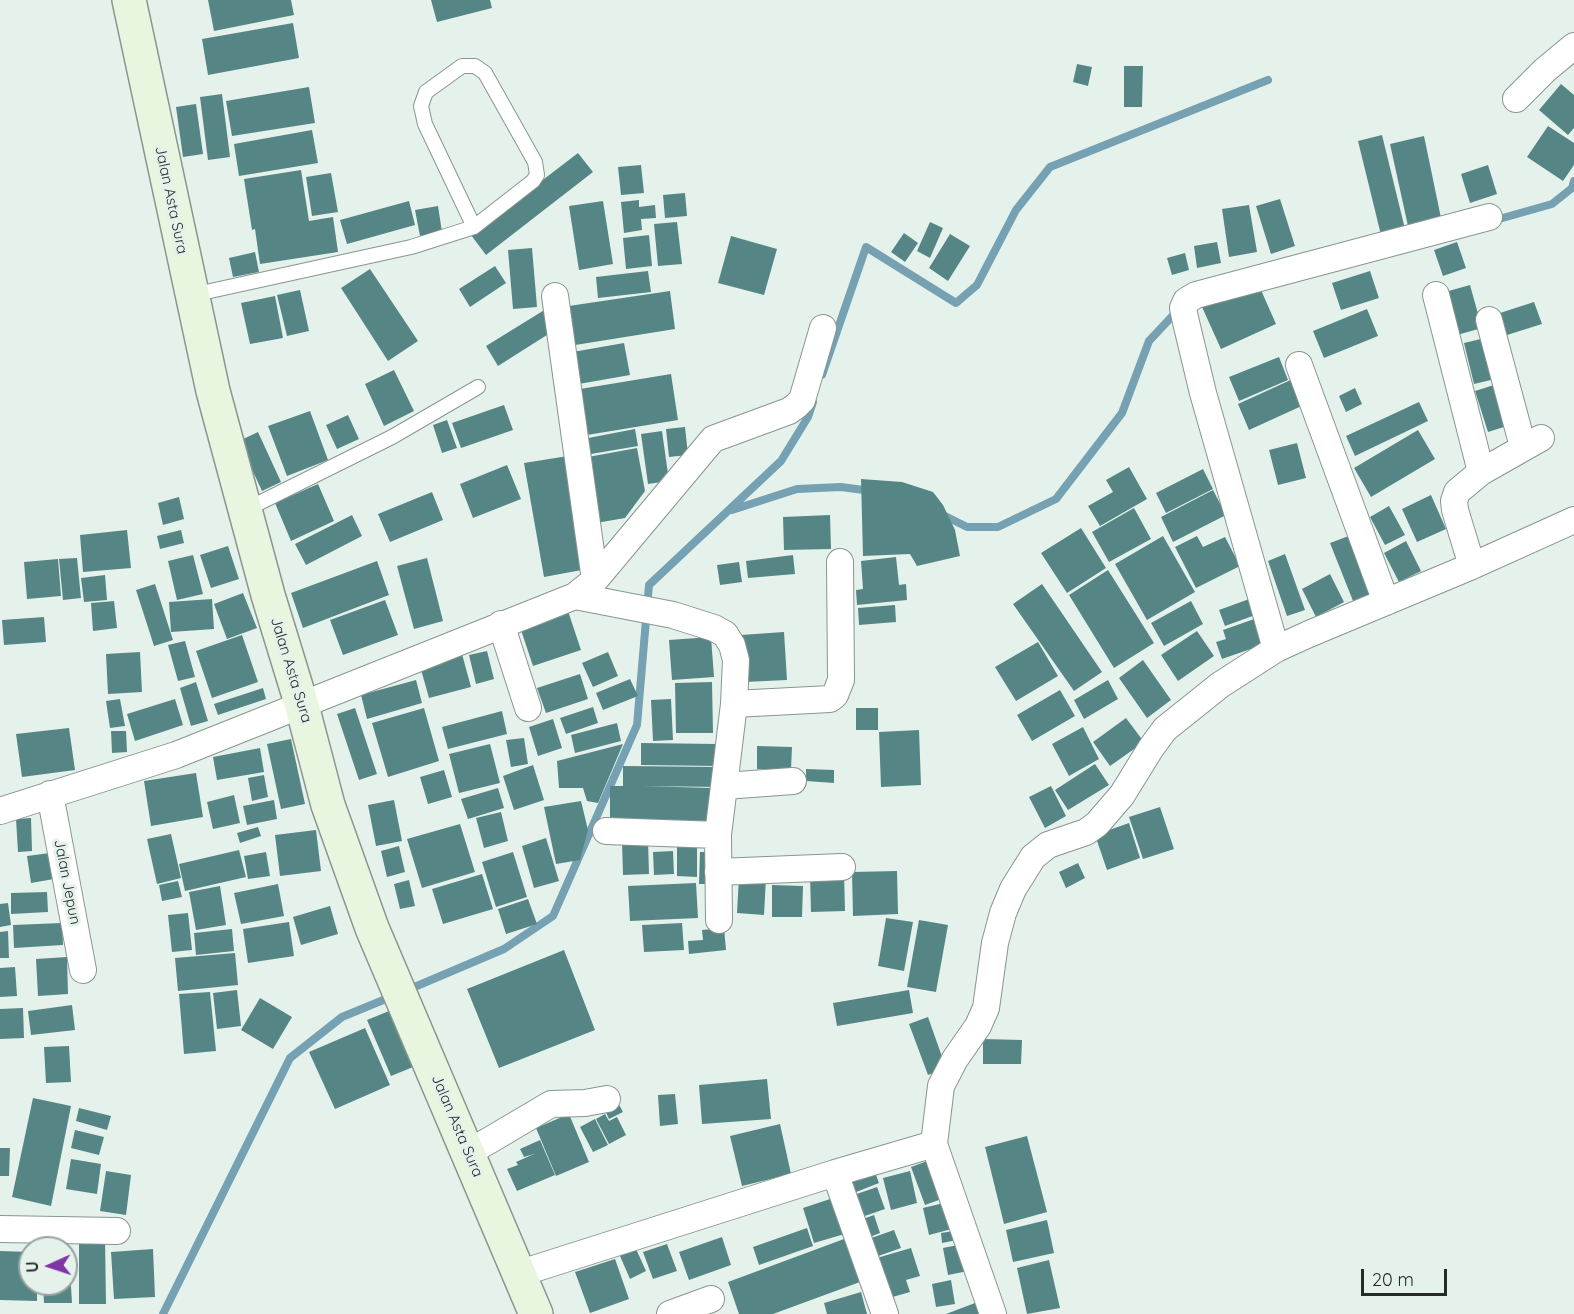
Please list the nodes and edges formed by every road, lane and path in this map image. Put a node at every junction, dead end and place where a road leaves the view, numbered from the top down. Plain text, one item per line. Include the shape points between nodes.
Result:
1 (129, 0) edge
2 (1574, 46) edge
3 (1516, 99) dead end
4 (1489, 217) dead end
5 (474, 227) junction
6 (192, 295) junction
7 (1436, 295) dead end
8 (555, 296) dead end
9 (1490, 320) dead end
10 (823, 328) dead end
11 (1299, 364) dead end
12 (478, 387) dead end
13 (1481, 472) junction
14 (245, 510) junction
15 (1574, 520) edge
16 (840, 562) dead end
17 (1472, 566) junction
18 (595, 580) junction
19 (575, 596) junction
20 (1386, 602) junction
21 (501, 624) junction
22 (1276, 649) junction
23 (734, 704) junction
24 (302, 705) junction
25 (528, 708) dead end
26 (793, 781) dead end
27 (724, 786) junction
28 (50, 794) junction
29 (0, 807) edge
30 (606, 831) dead end
31 (718, 835) junction
32 (842, 867) dead end
33 (718, 872) junction
34 (719, 920) dead end
35 (83, 970) dead end
36 (607, 1099) dead end
37 (934, 1144) junction
38 (468, 1153) junction
39 (835, 1173) junction
40 (0, 1229) edge
41 (117, 1231) dead end
42 (521, 1273) junction
43 (711, 1299) dead end
44 (536, 1314) edge
45 (670, 1314) edge
46 (885, 1314) edge
47 (993, 1314) edge

1 - 6 street, Jalan Asta Sura
2 - 3 street
4 - 22 street via 1196,295 1186,301 1183,308 1203,393
5 - 5 lane via 425,124 421,106 426,92 462,66 475,66 484,73 534,162 537,175
5 - 6 lane via 411,247
6 - 14 street, Jalan Asta Sura
7 - 13 street
8 - 18 street
9 - 13 street via 1532,442
10 - 18 street via 802,400 789,411 713,439
11 - 20 street
12 - 14 lane via 392,436
13 - 17 street via 1456,492 1454,501
14 - 24 street, Jalan Asta Sura
15 - 17 street
16 - 23 street via 841,680 835,695 830,699
17 - 20 street
18 - 19 street
19 - 21 street
19 - 23 street via 673,615 725,634 736,660
20 - 22 street
21 - 24 street
21 - 25 street
22 - 37 street via 1220,685 1165,729 1122,795 1096,824 1086,832 1048,845 1033,857 1003,913 986,1008 941,1086
23 - 27 street
24 - 28 street via 176,755
24 - 38 street, Jalan Asta Sura via 328,805 372,928
26 - 27 street
27 - 31 street
28 - 29 street
28 - 35 street, Jalan Jepun
30 - 31 street
31 - 33 street
32 - 33 street
33 - 34 street
36 - 38 street via 551,1104
37 - 39 street
37 - 47 street
38 - 42 street, Jalan Asta Sura
39 - 42 street
39 - 46 street
40 - 41 street
42 - 44 street, Jalan Asta Sura
43 - 45 street

